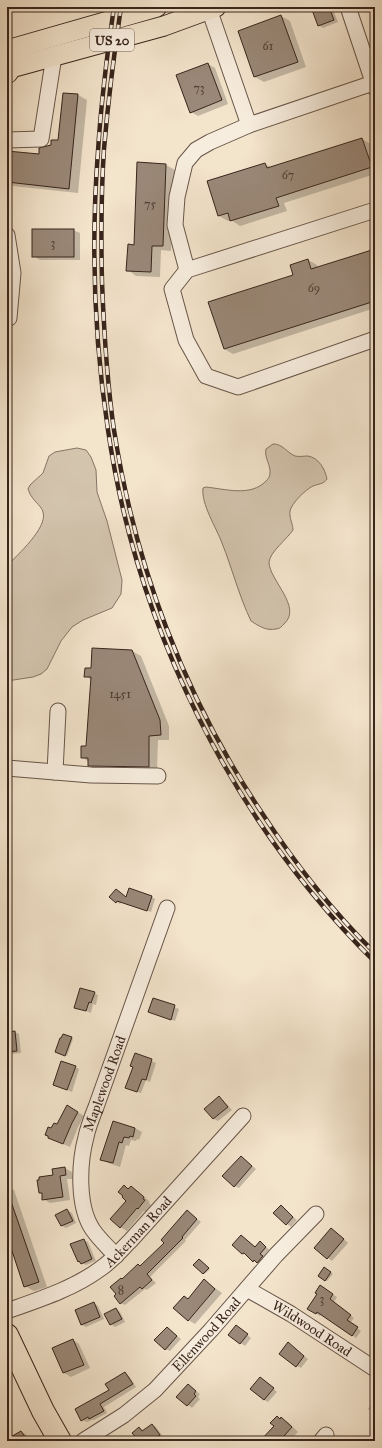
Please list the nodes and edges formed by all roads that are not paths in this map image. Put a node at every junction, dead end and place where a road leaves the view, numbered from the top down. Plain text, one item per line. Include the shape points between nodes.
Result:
1 (157, 7) edge
2 (348, 7) edge
3 (212, 8) edge
4 (54, 56) junction
5 (7, 65) edge
6 (374, 86) edge
7 (249, 125) junction
8 (7, 140) edge
9 (375, 210) edge
10 (7, 235) edge
11 (187, 270) junction
12 (9, 287) edge
13 (12, 320) edge
14 (375, 339) edge
15 (58, 711) dead end
16 (7, 768) edge
17 (55, 772) junction
18 (158, 776) dead end
19 (167, 908) dead end
20 (242, 1116) dead end
21 (316, 1214) dead end
22 (116, 1256) junction
23 (247, 1289) junction
24 (7, 1311) edge
25 (7, 1336) edge
26 (375, 1370) edge
27 (60, 1441) edge
28 (83, 1441) edge

1 - 5 main road, US 20
2 - 6 street
3 - 4 main road, US 20 via 164,26
3 - 7 street
4 - 5 main road, US 20
4 - 8 street via 41,139
6 - 7 street
7 - 11 street via 196,150 185,163 174,225
9 - 11 street
10 - 12 street via 13,273
11 - 14 street via 172,289 186,340 206,376 238,387
12 - 13 street
15 - 17 street
16 - 17 street
17 - 18 street
19 - 22 street, Maplewood Road via 96,1107 83,1154 82,1195 87,1217 92,1229
20 - 22 street, Ackerman Road
21 - 23 street, Ellenwood Road
22 - 24 street, Ackerman Road via 100,1270 66,1288
23 - 26 street, Wildwood Road
23 - 28 street, Ellenwood Road via 155,1390 124,1415
25 - 27 highway

